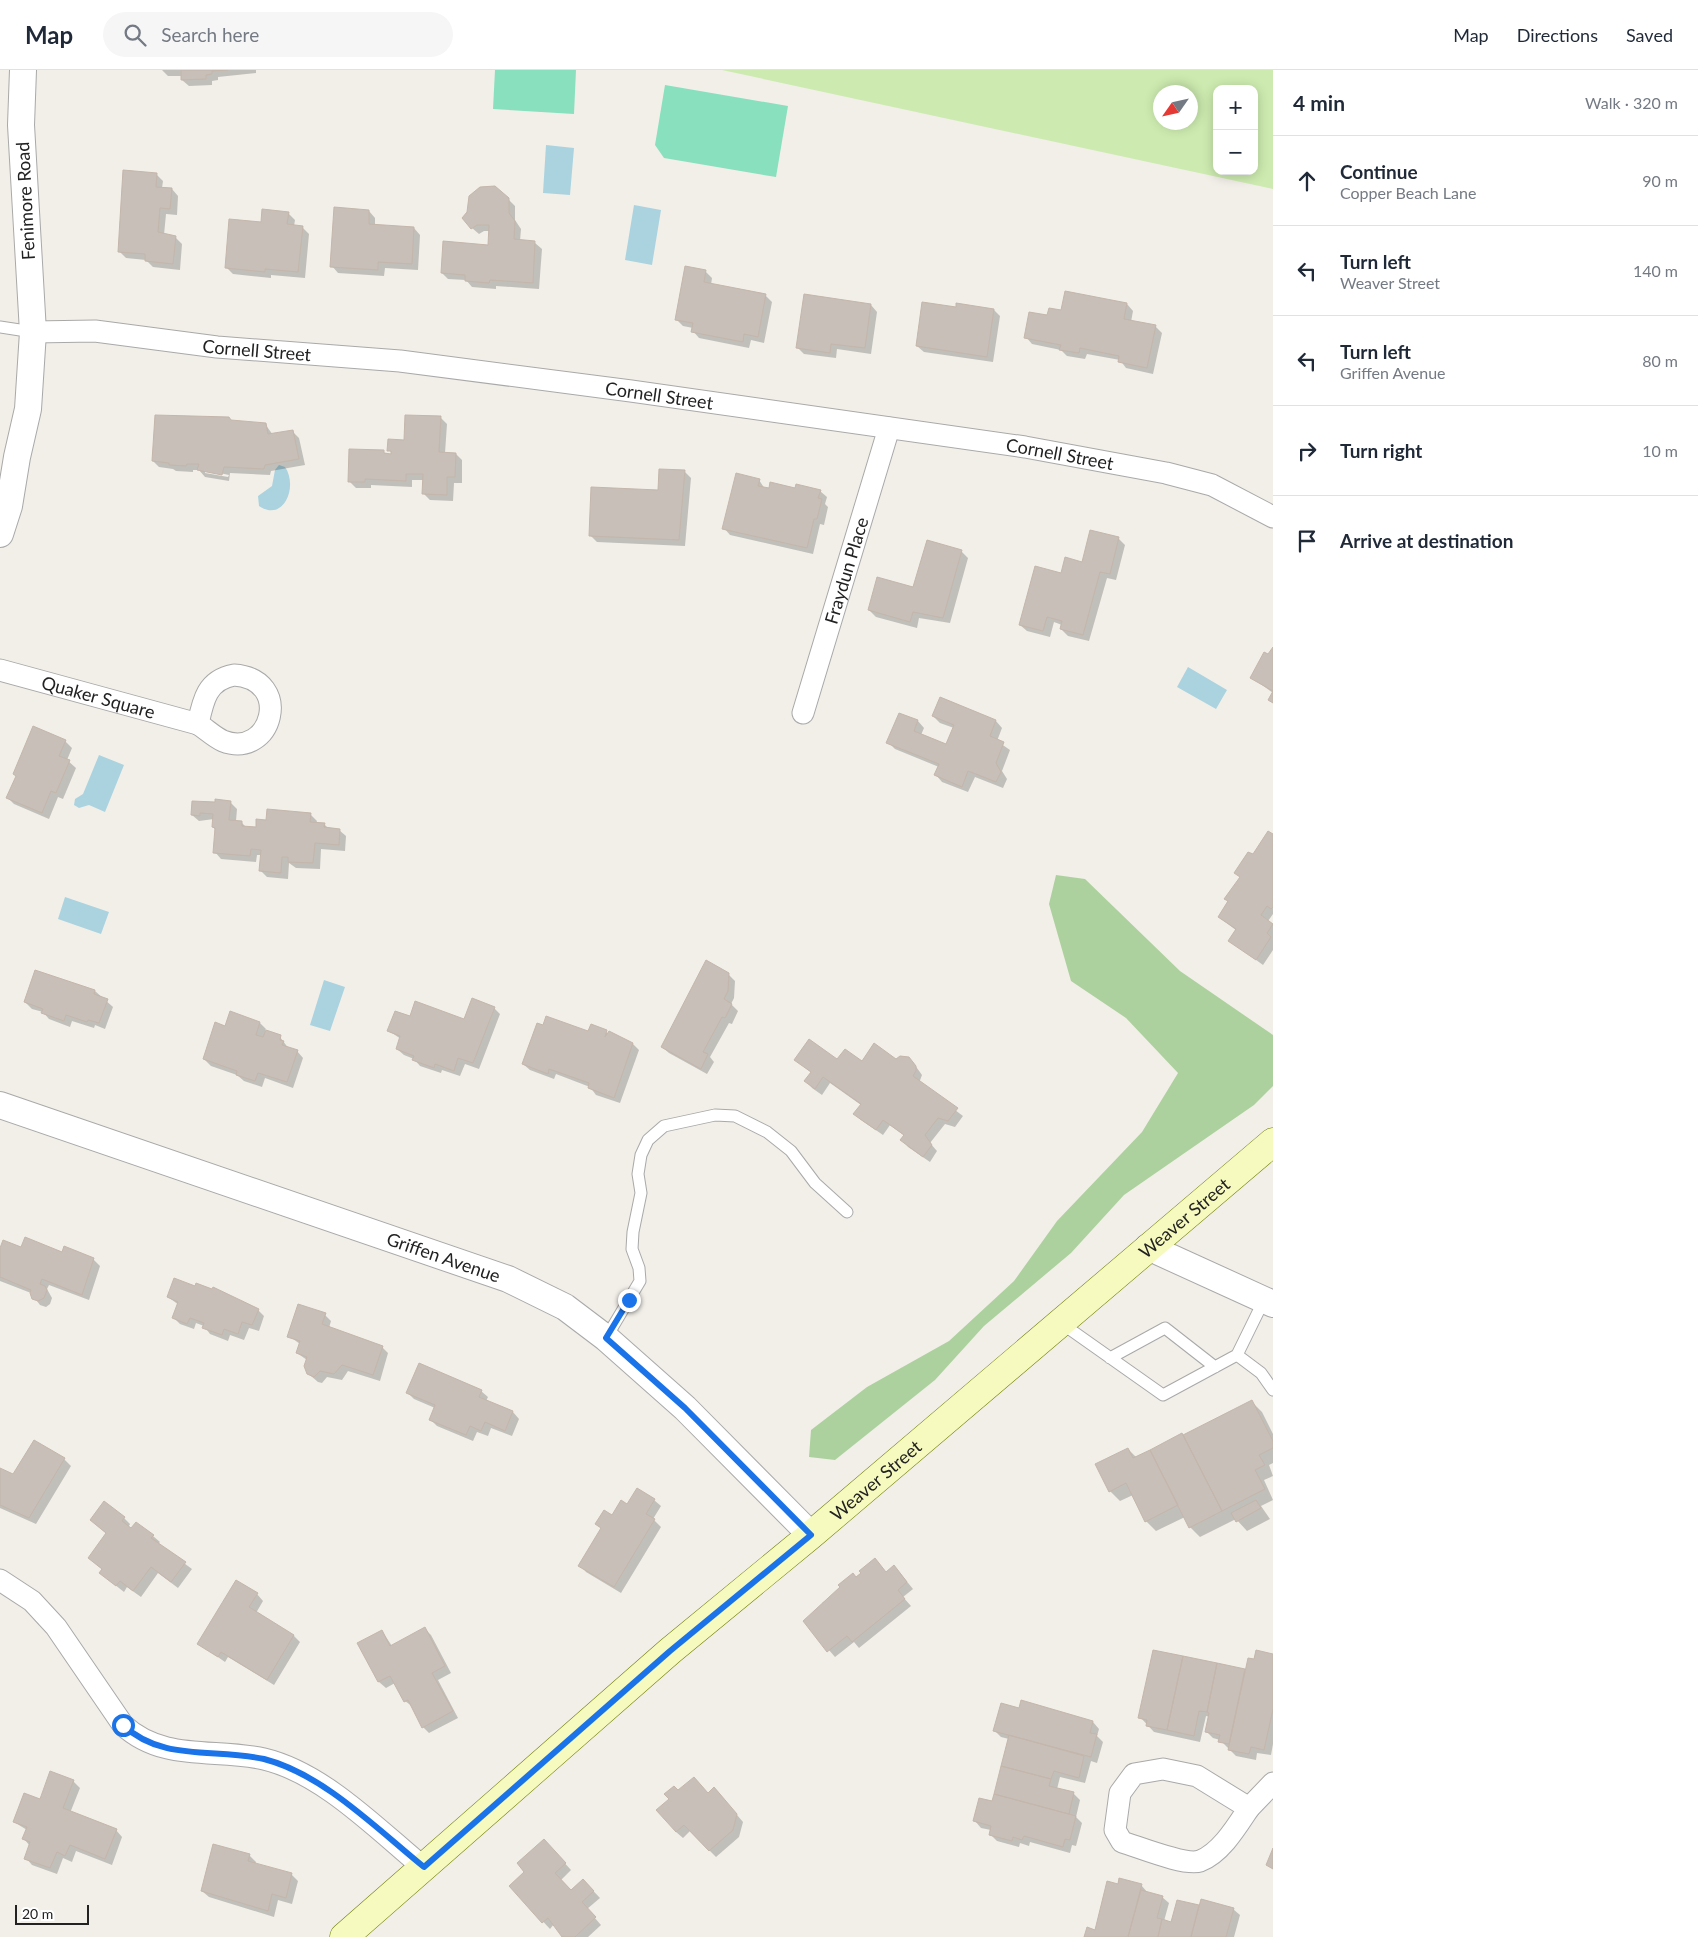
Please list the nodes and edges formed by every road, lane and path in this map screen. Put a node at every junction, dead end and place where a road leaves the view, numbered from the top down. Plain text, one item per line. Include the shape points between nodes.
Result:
1 (23, 70) edge
2 (0, 327) edge
3 (33, 332) junction
4 (889, 428) junction
5 (1273, 517) edge
6 (0, 534) edge
7 (0, 670) edge
8 (803, 713) dead end
9 (198, 724) dead end
10 (0, 1105) edge
11 (1273, 1142) edge
12 (847, 1212) dead end
13 (1148, 1247) junction
14 (1268, 1302) edge
15 (1059, 1322) junction
16 (606, 1338) junction
17 (1237, 1355) junction
18 (1110, 1358) junction
19 (1215, 1367) junction
20 (1273, 1390) edge
21 (811, 1535) junction
22 (0, 1580) edge
23 (1273, 1783) edge
24 (1249, 1808) junction
25 (424, 1867) junction
26 (344, 1937) edge

1 - 3 street, Fenimore Road via 20,124
2 - 3 lane
3 - 4 street, Cornell Street via 95,331 217,347 400,361 631,390
3 - 6 street, Fenimore Road via 28,409 12,456 9,506
4 - 5 street, Cornell Street via 1025,447 1166,473 1212,486
4 - 8 street, Fraydun Place
7 - 9 street, Quaker Square
10 - 16 street, Griffen Avenue via 508,1279 565,1307
11 - 13 main road, Weaver Street
12 - 16 lane via 815,1183 791,1152 767,1132 743,1120 716,1115 664,1126 648,1140 638,1174 641,1193 632,1249 640,1268 640,1281
13 - 14 street
13 - 15 main road, Weaver Street
14 - 17 lane
15 - 18 lane
15 - 21 main road, Weaver Street
16 - 21 street, Griffen Avenue via 685,1408
17 - 19 lane
17 - 20 lane via 1261,1373
18 - 19 lane via 1163,1395
18 - 19 lane via 1165,1328
21 - 25 main road, Weaver Street via 670,1651
22 - 25 street via 32,1601 56,1627 123,1725 136,1737 158,1747 264,1760 320,1783
23 - 24 street
24 - 24 street via 1197,1776 1153,1770 1134,1774 1120,1793 1115,1830 1122,1842 1185,1860 1200,1861 1228,1841
25 - 26 main road, Weaver Street

